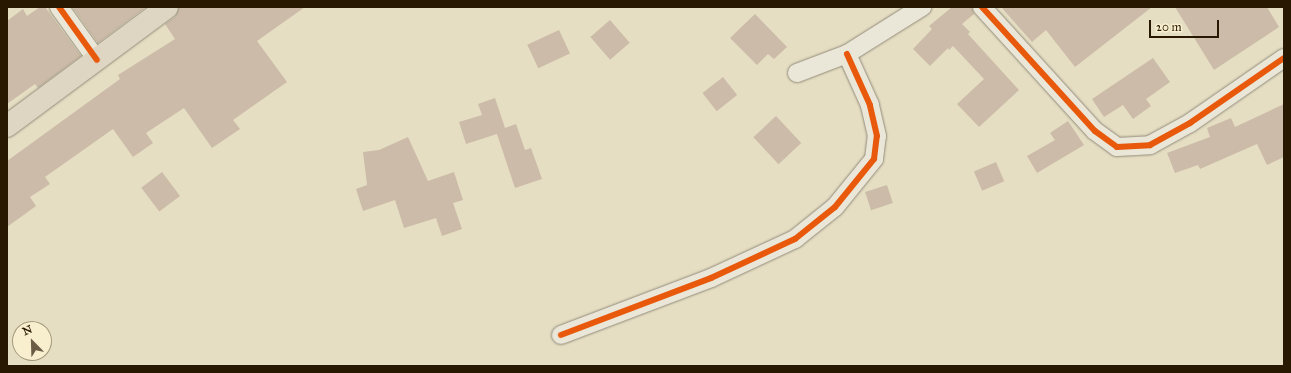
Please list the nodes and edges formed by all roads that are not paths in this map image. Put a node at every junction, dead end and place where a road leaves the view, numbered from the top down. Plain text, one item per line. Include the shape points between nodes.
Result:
1 (59, 7) edge
2 (167, 7) edge
3 (922, 7) edge
4 (982, 7) edge
5 (847, 54) junction
6 (1284, 58) edge
7 (97, 60) junction
8 (797, 73) dead end
9 (7, 126) edge
10 (561, 335) dead end

1 - 7 street
2 - 7 highway
3 - 5 street
4 - 6 street via 1095,131 1117,147 1150,145 1190,123
5 - 8 street
5 - 10 street via 870,105 877,136 874,159 835,207 795,239 711,278
7 - 9 highway

